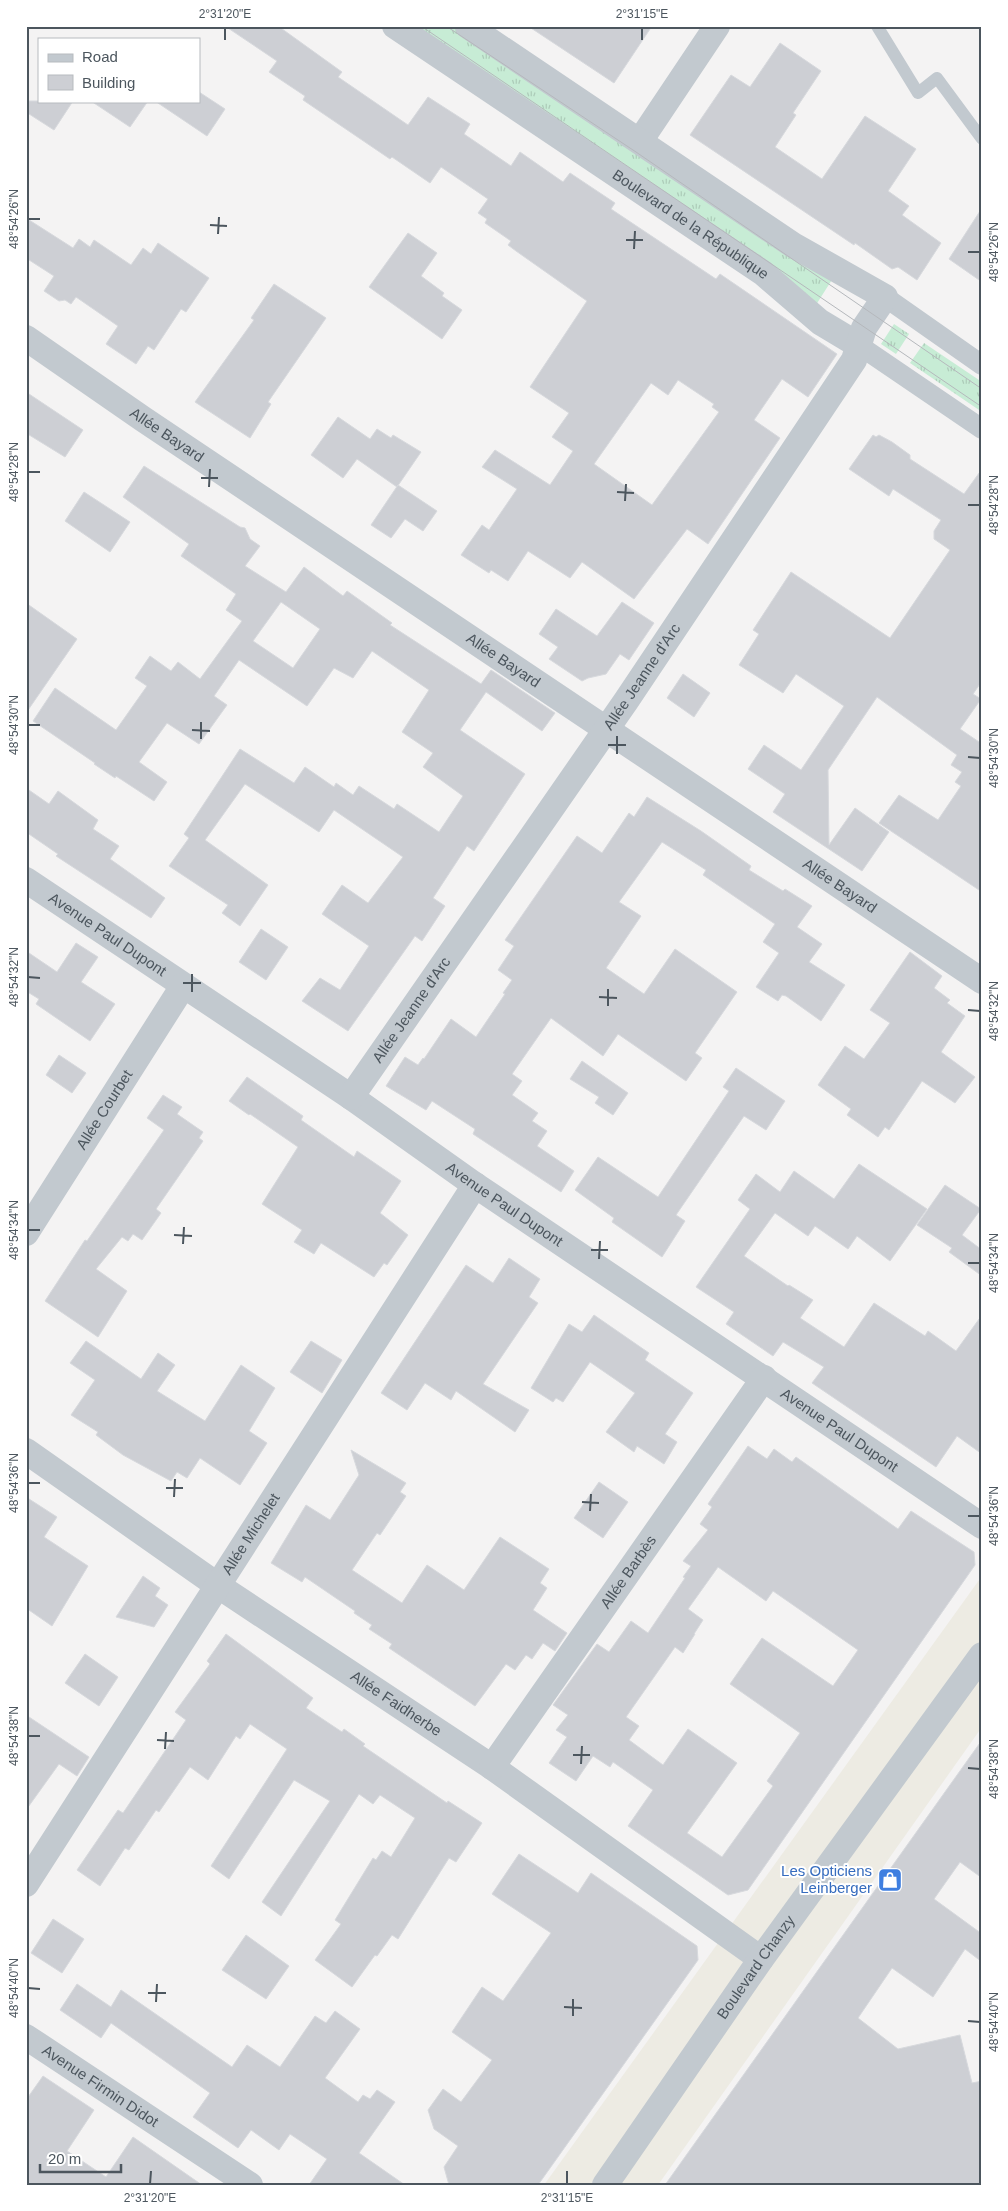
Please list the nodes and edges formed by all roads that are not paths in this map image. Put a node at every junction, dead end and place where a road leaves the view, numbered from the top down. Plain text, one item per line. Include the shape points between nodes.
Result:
1 (395, 26) edge
2 (468, 26) edge
3 (717, 26) edge
4 (877, 26) edge
5 (982, 139) edge
6 (640, 141) junction
7 (885, 298) junction
8 (26, 338) edge
9 (860, 346) junction
10 (982, 365) edge
11 (982, 429) edge
12 (606, 730) junction
13 (26, 880) edge
14 (982, 981) edge
15 (183, 986) junction
16 (351, 1097) junction
17 (475, 1185) junction
18 (26, 1233) edge
19 (764, 1378) junction
20 (26, 1452) edge
21 (982, 1526) edge
22 (217, 1586) junction
23 (982, 1655) edge
24 (492, 1768) junction
25 (26, 1884) edge
26 (760, 1959) junction
27 (26, 2036) edge
28 (250, 2185) edge
29 (605, 2185) edge

1 - 9 street, Boulevard de la République via 763,273 820,322
2 - 6 street
3 - 6 street
4 - 5 lane via 918,92 937,78
6 - 7 street via 793,245
7 - 9 street, Allée Jeanne d'Arc via 864,328
7 - 10 street
8 - 12 street, Allée Bayard
9 - 11 street, Boulevard de la République
9 - 12 street, Allée Jeanne d'Arc via 854,360
12 - 14 street, Allée Bayard
12 - 16 street, Allée Jeanne d'Arc
13 - 15 street, Avenue Paul Dupont
15 - 16 street, Avenue Paul Dupont
15 - 18 street, Allée Courbet
16 - 17 street, Avenue Paul Dupont
17 - 19 street, Avenue Paul Dupont
17 - 22 street, Allée Michelet
19 - 21 street, Avenue Paul Dupont
19 - 24 street, Allée Barbès
20 - 22 street, Allée Faidherbe
22 - 24 street, Allée Faidherbe
22 - 25 street, Allée Michelet
23 - 26 street, Boulevard Chanzy
24 - 26 street, Allée Faidherbe
26 - 29 street, Boulevard Chanzy
27 - 28 street, Avenue Firmin Didot

